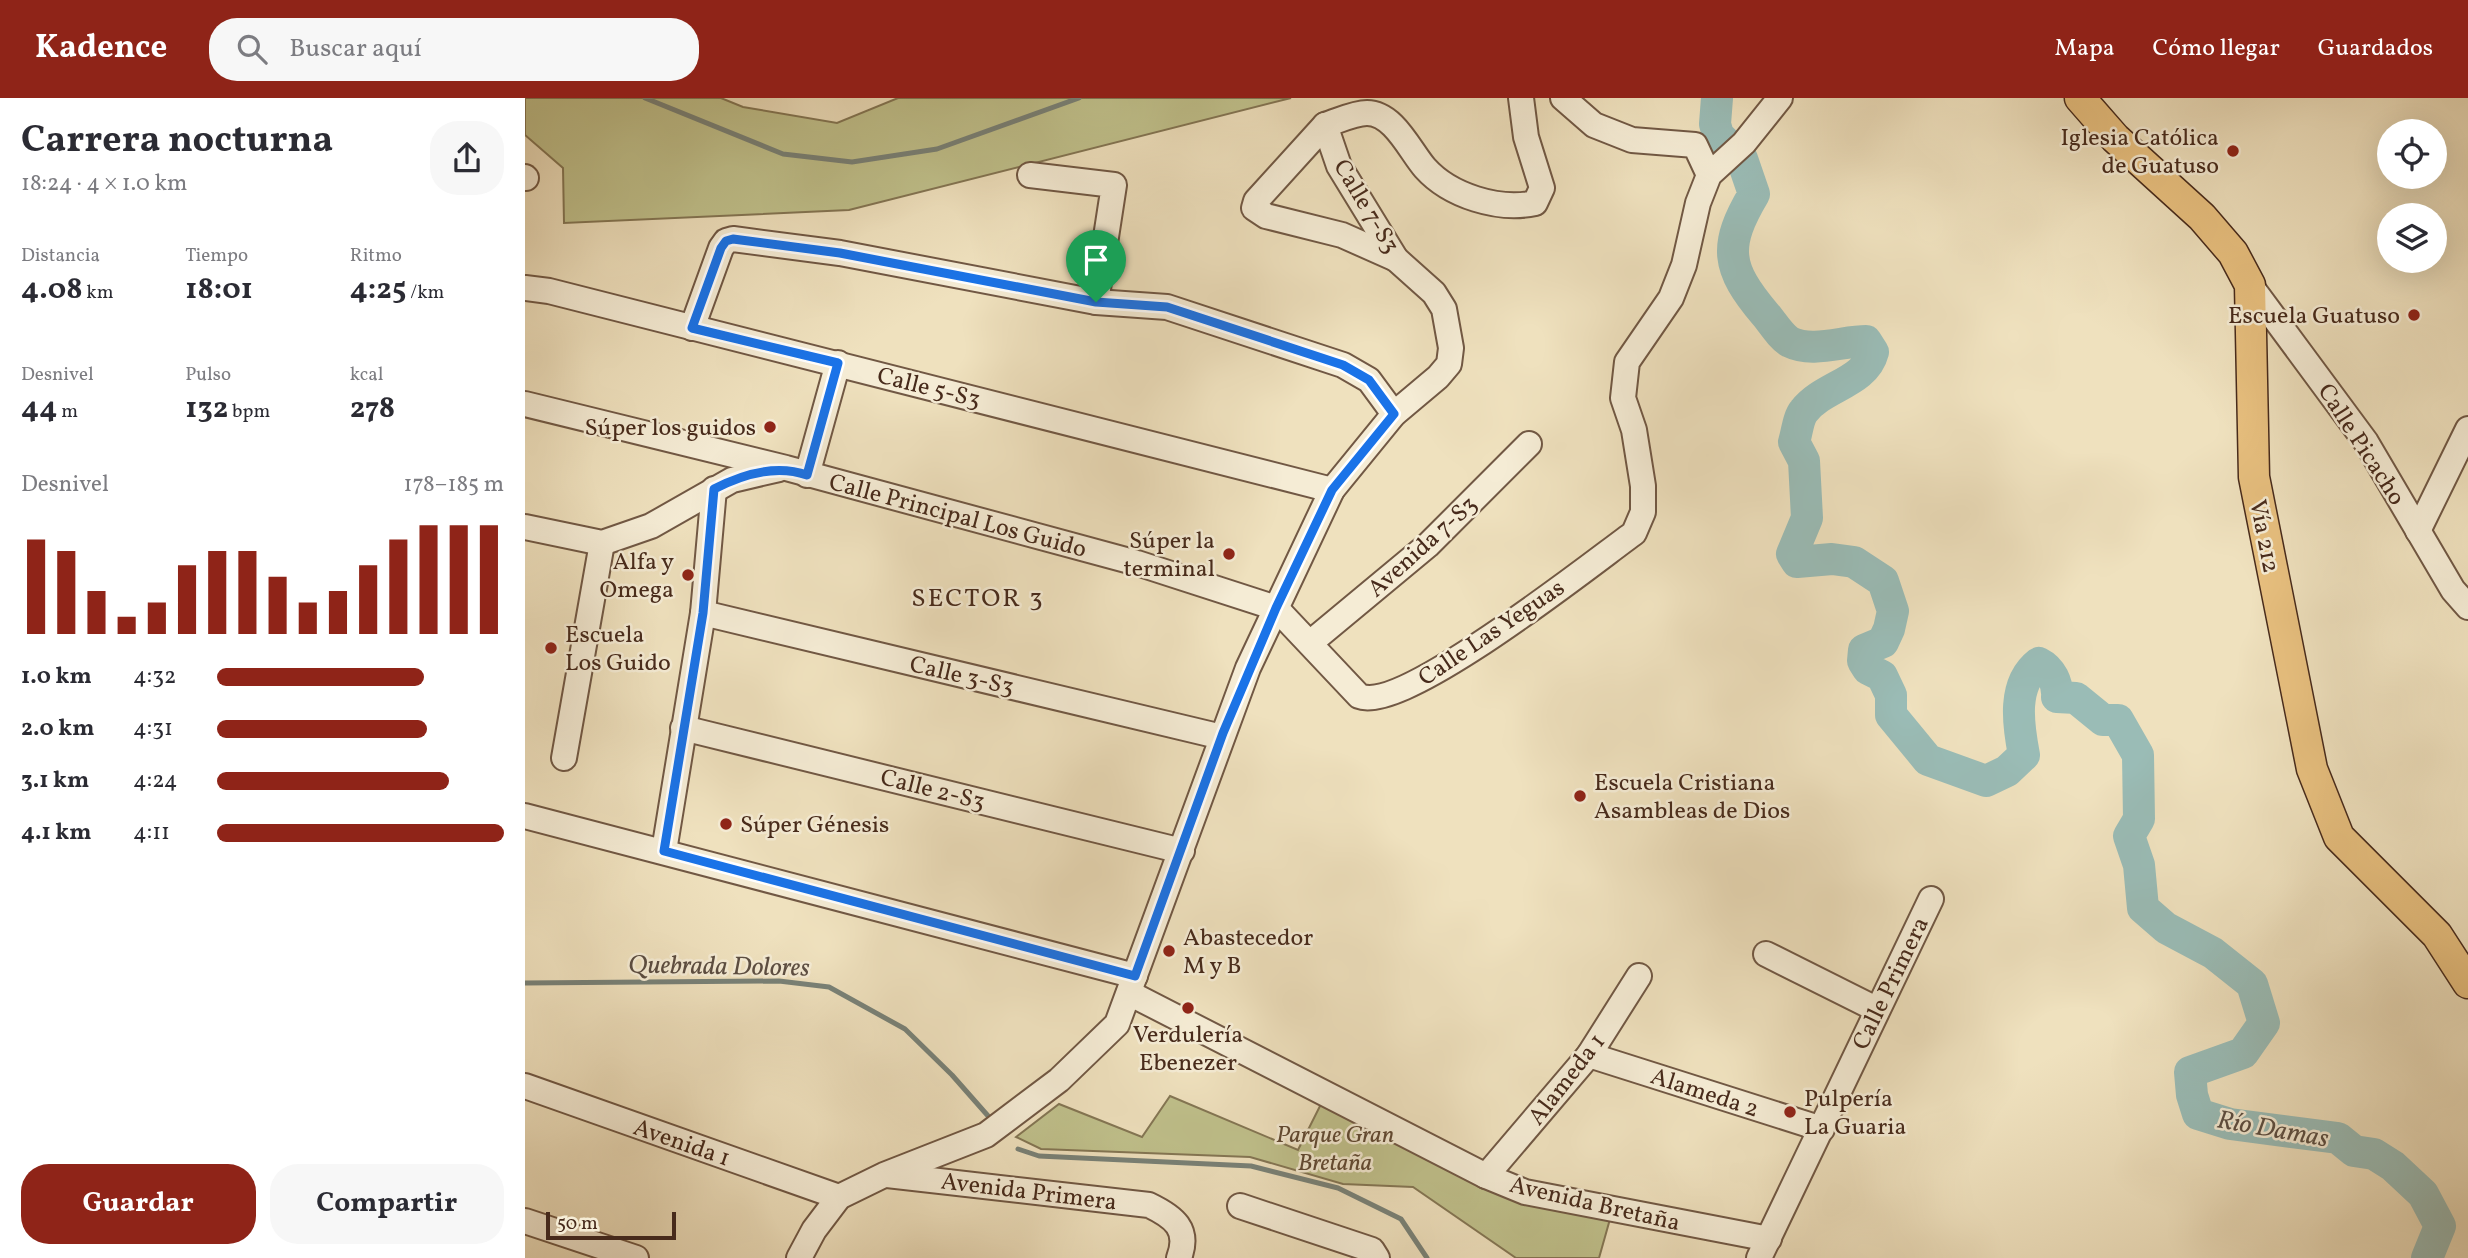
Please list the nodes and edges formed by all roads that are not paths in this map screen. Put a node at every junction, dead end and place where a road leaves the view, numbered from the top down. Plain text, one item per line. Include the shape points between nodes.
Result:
1 (1521, 98) edge
2 (1563, 98) edge
3 (1780, 98) edge
4 (2080, 98) edge
5 (1325, 125) junction
6 (1030, 175) dead end
7 (1709, 175) junction
8 (1396, 258) junction
9 (2250, 285) junction
10 (525, 288) edge
11 (1096, 302) junction
12 (692, 328) junction
13 (2292, 342) junction
14 (2250, 354) junction
15 (838, 363) junction
16 (525, 404) edge
17 (1394, 414) junction
18 (2468, 429) edge
19 (1529, 444) dead end
20 (797, 471) junction
21 (714, 489) junction
22 (1332, 490) junction
23 (525, 527) edge
24 (2418, 531) junction
25 (602, 543) junction
26 (2468, 607) edge
27 (1276, 608) junction
28 (703, 613) junction
29 (1310, 643) junction
30 (683, 728) junction
31 (1222, 737) junction
32 (563, 758) dead end
33 (525, 816) edge
34 (664, 851) junction
35 (1182, 851) junction
36 (1931, 899) dead end
37 (1766, 954) dead end
38 (1639, 976) dead end
39 (2468, 983) edge
40 (1132, 984) junction
41 (1876, 1009) junction
42 (1589, 1055) junction
43 (525, 1086) edge
44 (1822, 1129) junction
45 (884, 1175) junction
46 (1486, 1176) junction
47 (839, 1198) junction
48 (1240, 1206) dead end
49 (525, 1222) edge
50 (570, 1248) edge
51 (1764, 1249) edge
52 (636, 1258) edge
53 (799, 1258) edge
54 (1179, 1258) edge
55 (1377, 1258) edge

1 - 5 street, Calle 7-S3 via 1526,136 1542,188 1535,203 1515,207 1486,202 1447,186 1381,117 1368,113
2 - 7 street via 1594,125 1633,140 1695,145
3 - 7 street, Calle Las Yeguas via 1744,143
4 - 9 main road, Vía 212 via 2115,138 2202,217 2233,253
5 - 8 street, Calle 7-S3 via 1339,166
5 - 8 street via 1255,201 1254,208 1266,216 1342,235
6 - 11 street via 1114,185
7 - 29 street, Calle Las Yeguas via 1671,298 1627,362 1623,379 1643,486 1643,512 1635,533 1452,663 1411,686 1379,697 1359,696
8 - 17 street, Calle 7-S3 via 1434,293 1444,309 1451,348 1448,364 1438,377
9 - 13 street, Calle Picacho
9 - 14 main road, Vía 212
10 - 12 street, Calle 5-S3
11 - 12 street via 840,253 726,241
11 - 17 street via 1167,307 1343,365 1369,380
12 - 15 street, Calle 5-S3
13 - 14 street via 2275,341
13 - 24 street, Calle Picacho via 2366,442
14 - 39 main road, Vía 212 via 2254,477 2309,755 2325,807 2339,837 2437,935
15 - 20 street
15 - 22 street, Calle 5-S3
16 - 20 street
17 - 22 street, Calle 7-S3
18 - 24 street
19 - 29 street, Avenida 7-S3 via 1428,545
20 - 21 street, Calle Principal Los Guido via 741,477
20 - 27 street, Calle Principal Los Guido via 1137,563
21 - 25 street, Calle Principal Los Guido via 650,526
21 - 28 street
22 - 27 street, Calle 7-S3
23 - 25 street
24 - 26 street, Calle Picacho
25 - 32 street
27 - 29 street, Calle Las Yeguas
27 - 31 street
28 - 30 street
28 - 31 street, Calle 3-S3
30 - 34 street
30 - 35 street, Calle 2-S3
31 - 35 street
33 - 34 street, Avenida Bretaña
34 - 40 street, Avenida Bretaña
35 - 40 street
36 - 41 street, Calle Primera
37 - 41 street
38 - 42 street, Alameda 1
40 - 45 street via 1117,1024 1059,1080 986,1135
40 - 46 street, Avenida Bretaña
41 - 44 street, Calle Primera
42 - 44 street, Alameda 2
42 - 46 street, Alameda 1
43 - 47 street, Avenida 1
44 - 51 street, Calle Primera
45 - 47 street
45 - 54 street, Avenida Primera via 1149,1205 1173,1217 1182,1230 1184,1245
46 - 51 street, Avenida Bretaña via 1525,1192
47 - 53 street
48 - 55 street via 1372,1250
49 - 50 street
50 - 52 street

